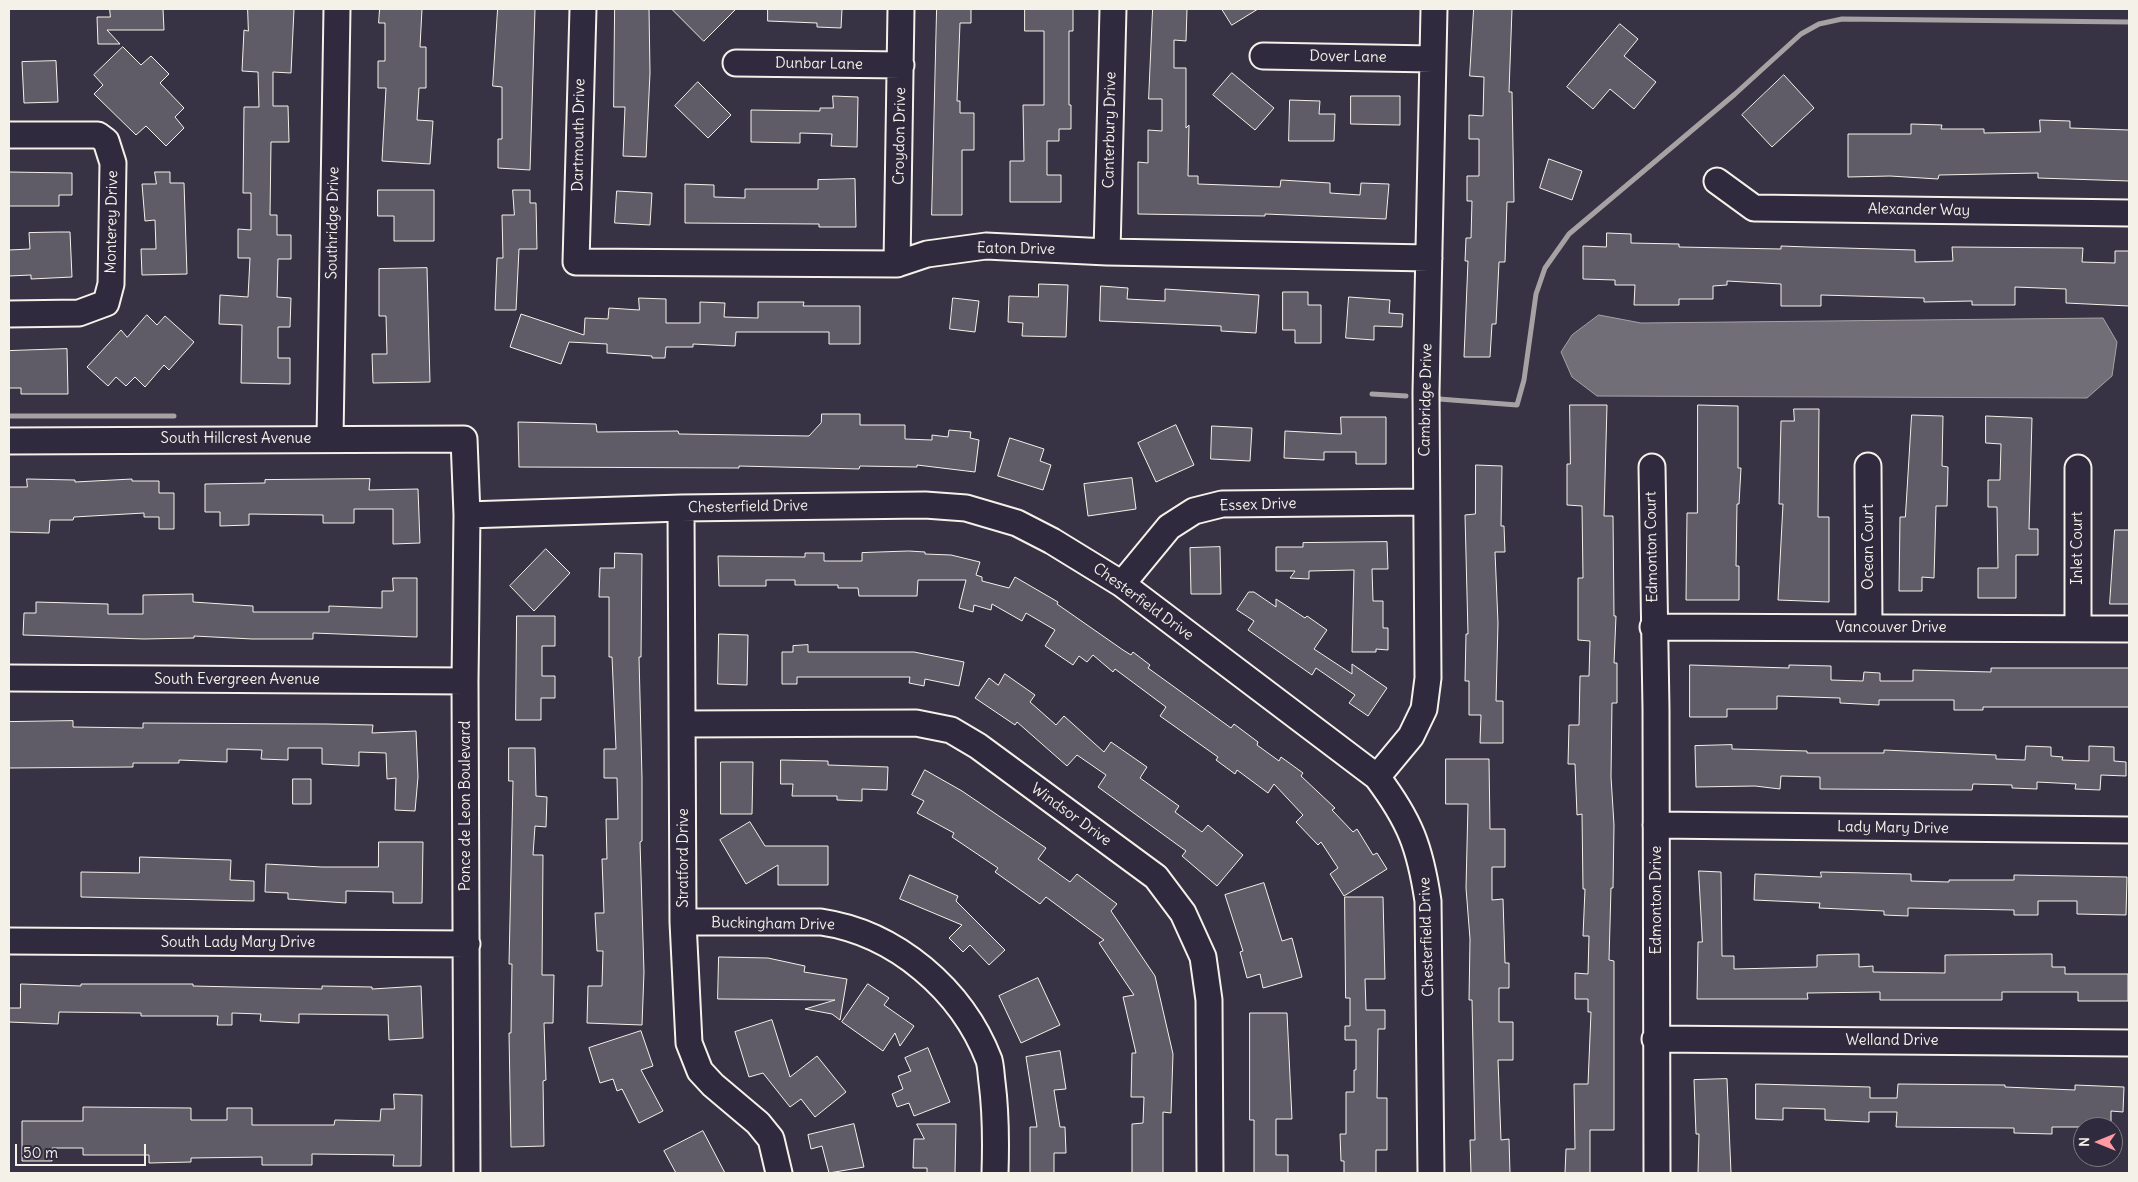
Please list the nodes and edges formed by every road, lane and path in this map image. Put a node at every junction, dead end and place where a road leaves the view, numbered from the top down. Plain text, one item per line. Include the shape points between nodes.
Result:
1 (337, 9) edge
2 (582, 9) edge
3 (901, 9) edge
4 (1114, 9) edge
5 (1434, 9) edge
6 (1263, 56) dead end
7 (1433, 59) junction
8 (736, 63) dead end
9 (901, 65) junction
10 (9, 135) edge
11 (1718, 181) dead end
12 (2129, 213) edge
13 (1108, 252) junction
14 (1429, 258) junction
15 (576, 262) joint
16 (897, 264) junction
17 (9, 314) edge
18 (330, 438) junction
19 (464, 439) joint
20 (9, 441) edge
21 (1868, 466) dead end
22 (1652, 467) dead end
23 (2078, 468) dead end
24 (1425, 502) junction
25 (681, 508) junction
26 (467, 514) junction
27 (1122, 584) junction
28 (1653, 627) junction
29 (1869, 628) junction
30 (2078, 629) junction
31 (2129, 629) edge
32 (9, 678) edge
33 (465, 682) junction
34 (684, 724) junction
35 (1377, 777) junction
36 (1656, 825) junction
37 (2129, 830) edge
38 (684, 922) junction
39 (9, 941) edge
40 (467, 944) junction
41 (1655, 1040) junction
42 (2129, 1044) edge
43 (467, 1173) edge
44 (780, 1173) edge
45 (996, 1173) edge
46 (1210, 1173) edge
47 (1431, 1173) edge
48 (1657, 1173) edge

1 - 18 street, Southridge Drive
2 - 15 street, Dartmouth Drive
3 - 9 street, Croydon Drive
4 - 13 street, Canterbury Drive
5 - 7 street, Cambridge Drive
6 - 7 street, Dover Lane
7 - 14 street, Cambridge Drive
8 - 9 street, Dunbar Lane
9 - 16 street, Croydon Drive
10 - 17 street, Monterey Drive via 98,135 106,141 113,163 111,284 106,302 79,313
11 - 12 street, Alexander Way via 1754,208
13 - 14 street, Eaton Drive
13 - 16 street, Eaton Drive via 986,246 926,254
14 - 24 street, Cambridge Drive
15 - 16 street, Eaton Drive
18 - 19 street, South Hillcrest Avenue
18 - 20 street, South Hillcrest Avenue
19 - 26 street, Ponce de Leon Boulevard
21 - 29 street, Ocean Court
22 - 28 street, Edmonton Court
23 - 30 street, Inlet Court
24 - 27 street, Essex Drive via 1222,504 1194,511 1169,528
24 - 35 street, Cambridge Drive via 1428,678 1424,709 1412,736
25 - 26 street, Chesterfield Drive
25 - 27 street, Chesterfield Drive via 925,505 966,508 1026,528
25 - 34 street, Stratford Drive
26 - 33 street, Ponce de Leon Boulevard
27 - 35 street, Chesterfield Drive
28 - 29 street, Vancouver Drive
28 - 36 street, Edmonton Drive
29 - 30 street, Vancouver Drive
30 - 31 street, Vancouver Drive
32 - 33 street, South Evergreen Avenue
33 - 40 street, Ponce de Leon Boulevard
34 - 38 street, Stratford Drive
34 - 46 street, Windsor Drive via 916,723 951,730 978,746 1156,877 1183,913 1206,969 1210,1000
35 - 47 street, Chesterfield Drive via 1398,805 1423,864 1428,901
36 - 37 street, Lady Mary Drive
36 - 41 street, Edmonton Drive
38 - 44 street, Stratford Drive via 689,1043 694,1057 713,1085 758,1123 771,1139
38 - 45 street, Buckingham Drive via 840,924 894,946 964,1010 989,1061 996,1110
39 - 40 street, South Lady Mary Drive
40 - 43 street, Ponce de Leon Boulevard
41 - 42 street, Welland Drive
41 - 48 street, Edmonton Drive

